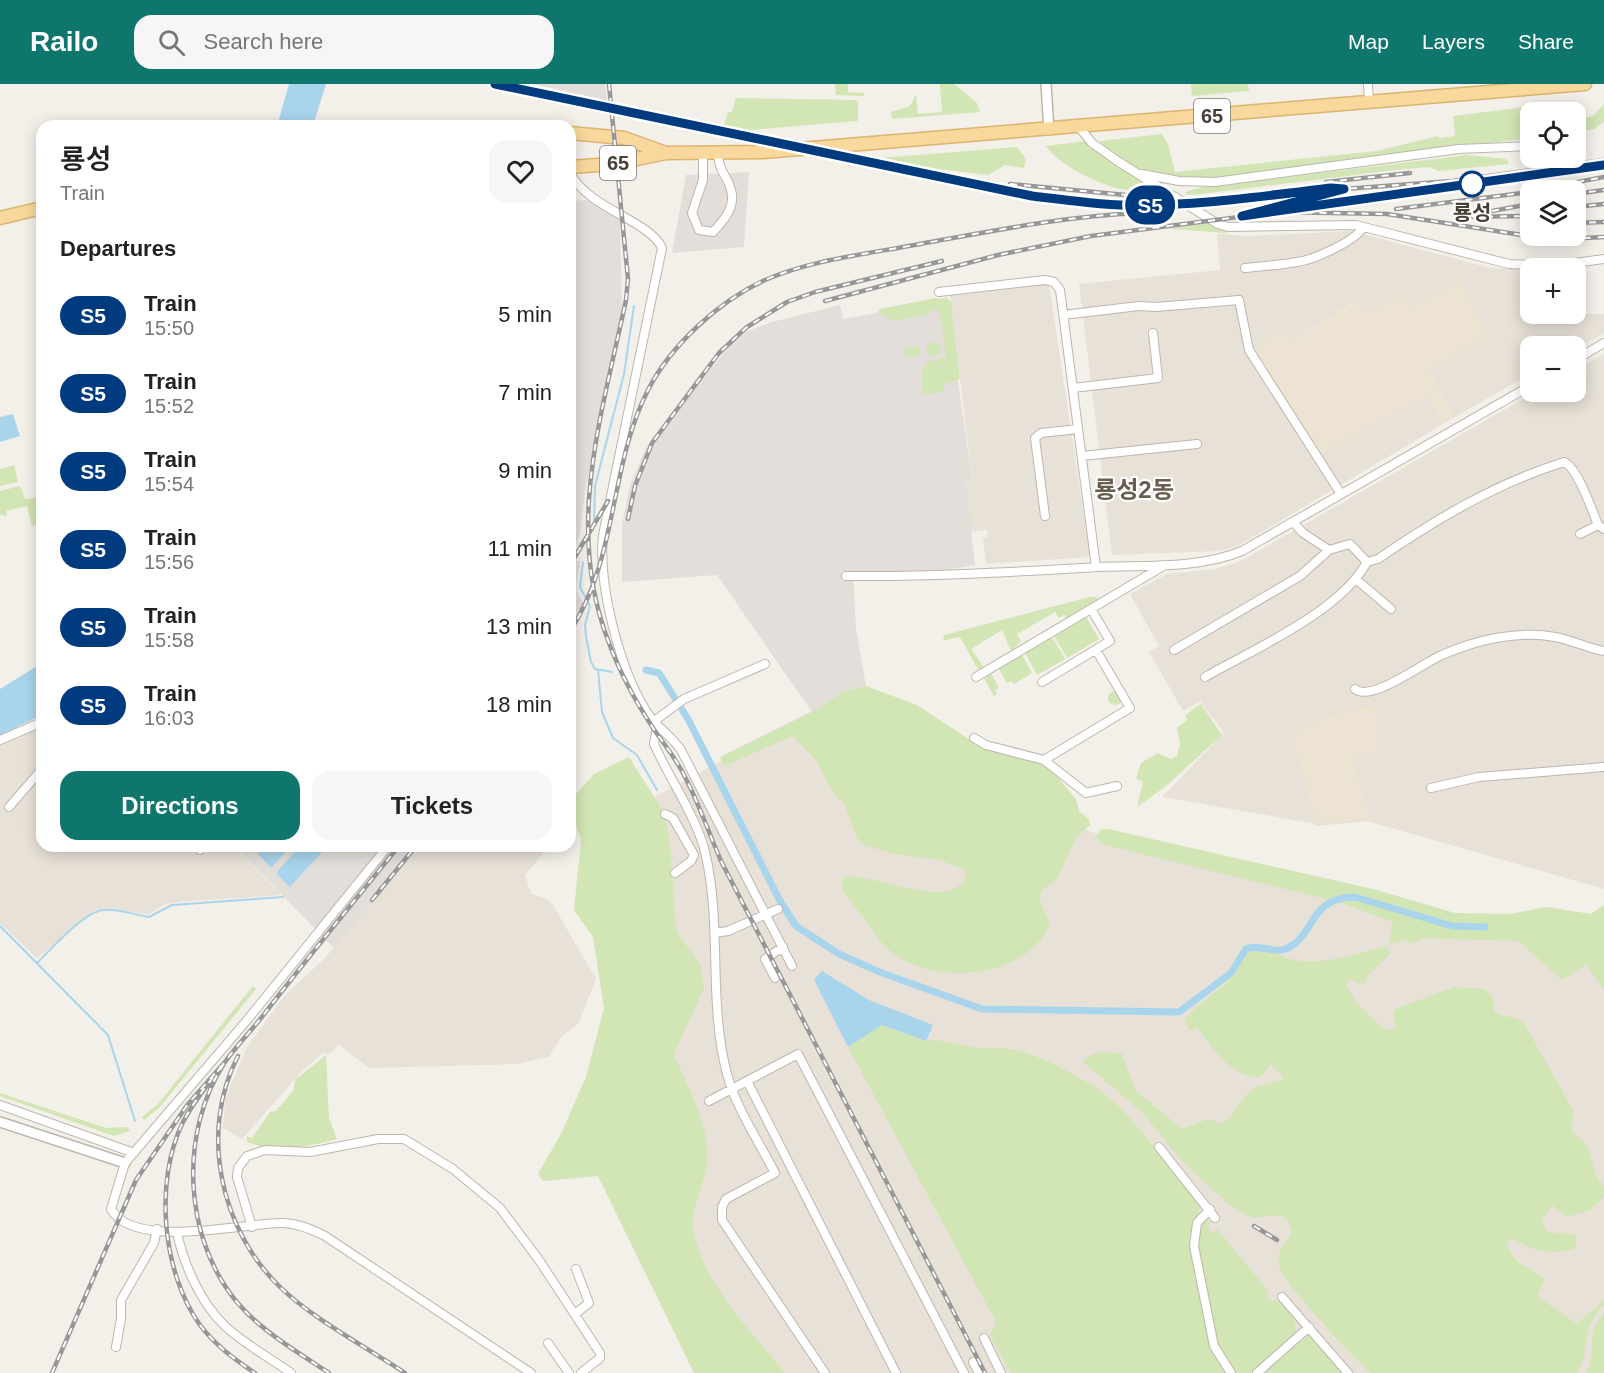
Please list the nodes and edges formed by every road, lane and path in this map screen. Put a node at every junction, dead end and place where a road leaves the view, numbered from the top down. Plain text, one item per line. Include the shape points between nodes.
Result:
1 (1046, 84) edge
2 (1368, 84) edge
3 (1585, 84) edge
4 (1369, 102) junction
5 (1079, 127) junction
6 (1049, 130) junction
7 (576, 134) edge
8 (1520, 146) edge
9 (666, 153) junction
10 (703, 154) junction
11 (718, 154) junction
12 (576, 173) edge
13 (1139, 173) junction
14 (576, 182) edge
15 (36, 209) edge
16 (0, 218) edge
17 (1363, 227) junction
18 (1604, 258) edge
19 (1245, 268) dead end
20 (939, 292) dead end
21 (1063, 315) junction
22 (1153, 333) dead end
23 (1604, 344) edge
24 (1586, 354) edge
25 (1073, 388) junction
26 (1520, 392) edge
27 (1078, 429) junction
28 (1197, 444) dead end
29 (1082, 456) junction
30 (1341, 494) junction
31 (1045, 516) dead end
32 (1293, 522) junction
33 (1601, 527) edge
34 (1580, 534) dead end
35 (1329, 549) junction
36 (1368, 562) junction
37 (1167, 564) junction
38 (1096, 567) junction
39 (846, 576) dead end
40 (1357, 580) junction
41 (1091, 609) junction
42 (1391, 609) dead end
43 (1096, 650) junction
44 (1174, 650) dead end
45 (1604, 651) edge
46 (765, 664) dead end
47 (976, 677) dead end
48 (1205, 677) dead end
49 (1042, 682) dead end
50 (1354, 689) dead end
51 (655, 724) junction
52 (36, 725) edge
53 (974, 738) dead end
54 (0, 740) edge
55 (1044, 760) junction
56 (1604, 766) edge
57 (36, 777) edge
58 (1117, 786) dead end
59 (1431, 788) dead end
60 (9, 807) dead end
61 (665, 814) dead end
62 (383, 852) edge
63 (706, 853) junction
64 (694, 855) junction
65 (675, 873) dead end
66 (778, 909) dead end
67 (766, 914) junction
68 (715, 933) junction
69 (783, 947) junction
70 (792, 966) dead end
71 (775, 978) dead end
72 (747, 1081) junction
73 (732, 1089) junction
74 (709, 1101) dead end
75 (0, 1105) edge
76 (0, 1122) edge
77 (769, 1124) junction
78 (754, 1131) junction
79 (1158, 1148) dead end
80 (134, 1153) junction
81 (125, 1163) junction
82 (790, 1165) junction
83 (775, 1173) junction
84 (1210, 1209) junction
85 (1215, 1218) dead end
86 (252, 1227) junction
87 (157, 1229) junction
88 (177, 1232) junction
89 (576, 1269) dead end
90 (1282, 1297) dead end
91 (575, 1314) junction
92 (1309, 1327) junction
93 (984, 1338) dead end
94 (548, 1343) dead end
95 (116, 1347) dead end
96 (973, 1362) dead end
97 (291, 1373) edge
98 (531, 1373) edge
99 (569, 1373) edge
100 (581, 1373) edge
101 (825, 1373) edge
102 (896, 1373) edge
103 (964, 1373) edge
104 (979, 1373) edge
105 (1001, 1373) edge
106 (1231, 1373) edge
107 (1257, 1373) edge
108 (1348, 1373) edge

1 - 6 street
2 - 4 street
3 - 4 main road, 65
4 - 5 main road, 65
5 - 6 main road, 65
5 - 13 street via 1092,143
6 - 11 main road, 65
7 - 9 main road, 65 via 624,138
8 - 13 street via 1459,149 1215,182 1179,181
9 - 10 main road, 65
9 - 12 main road, 65
10 - 11 main road, 65
10 - 11 street via 704,180 692,213 699,230 713,232 730,212 731,190 719,170
13 - 17 street via 1228,227
14 - 51 street via 582,191 653,237 662,249 601,550 615,629 635,689
15 - 16 main road
17 - 18 street via 1509,264 1552,266
17 - 19 street via 1354,238 1299,262
20 - 21 street via 1050,280 1060,291
21 - 25 street
21 - 30 street via 1239,300 1249,350
22 - 25 street via 1158,378
23 - 24 street
25 - 27 street
26 - 30 street
27 - 29 street
27 - 31 street via 1041,433 1035,438
28 - 29 street
29 - 38 street
30 - 32 street
32 - 35 street
32 - 37 street via 1225,558
33 - 34 street
33 - 36 street via 1575,475 1564,462 1522,475
35 - 36 street via 1350,544
35 - 44 street via 1300,576
36 - 40 street
37 - 38 street
37 - 41 street
38 - 39 street via 922,577
40 - 42 street
40 - 48 street via 1296,625
41 - 43 street via 1110,642
41 - 47 street
43 - 49 street
43 - 55 street via 1130,708
45 - 50 street via 1554,636 1520,634 1442,655 1367,692
46 - 51 street via 678,703
51 - 63 street via 654,744
51 - 67 street via 681,750
52 - 54 street
53 - 55 street via 986,745
55 - 58 street via 1086,793
56 - 59 street via 1479,777
57 - 60 street
61 - 64 street via 673,818
62 - 80 street
63 - 64 street
63 - 68 street
64 - 65 street
66 - 67 street
67 - 68 street
67 - 69 street
68 - 73 street via 716,1011
69 - 70 street
69 - 71 street via 765,958
72 - 73 street
72 - 77 street
72 - 103 street via 798,1054
73 - 74 street
73 - 78 street
75 - 80 street
76 - 81 street
77 - 78 street
77 - 82 street
78 - 83 street
79 - 84 street
80 - 81 street
81 - 87 street via 111,1209 118,1219
82 - 83 street
82 - 102 street
83 - 101 street via 730,1196 721,1216
84 - 85 street
84 - 106 street via 1197,1223 1194,1246 1214,1346
86 - 88 street
86 - 91 street via 237,1177 247,1156 265,1150 310,1152 378,1139 404,1139 453,1169 500,1208
86 - 98 street via 297,1224 325,1236
87 - 88 street
87 - 95 street via 154,1243 121,1300
88 - 97 street via 193,1276 216,1316 233,1333
89 - 91 street via 589,1303
90 - 92 street
91 - 100 street via 600,1353 600,1358
92 - 107 street
92 - 108 street
93 - 105 street
94 - 99 street
96 - 104 street

